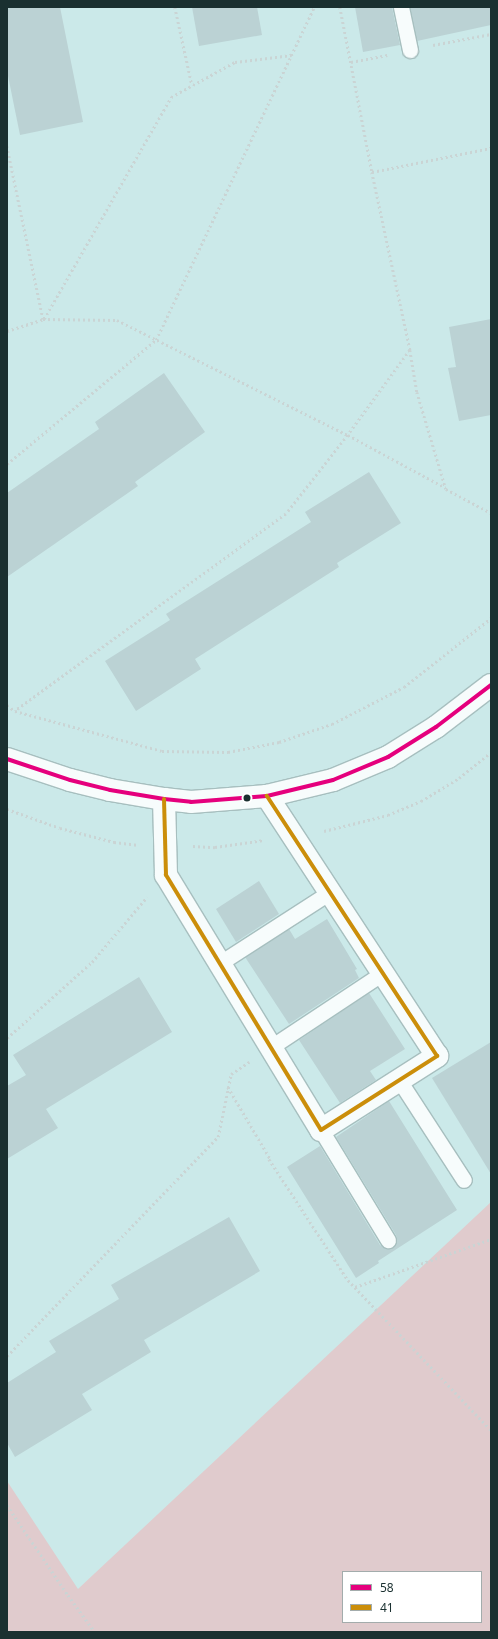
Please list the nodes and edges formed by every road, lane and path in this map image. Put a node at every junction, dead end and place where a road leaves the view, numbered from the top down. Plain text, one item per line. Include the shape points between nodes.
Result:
1 (175, 7) edge
2 (314, 7) edge
3 (340, 7) edge
4 (401, 7) edge
5 (410, 50) dead end
6 (292, 55) junction
7 (192, 85) junction
8 (7, 146) edge
9 (491, 148) edge
10 (372, 172) junction
11 (43, 319) junction
12 (7, 331) edge
13 (156, 340) junction
14 (410, 350) junction
15 (348, 435) junction
16 (7, 464) edge
17 (446, 488) junction
18 (491, 513) edge
19 (491, 618) edge
20 (491, 685) edge
21 (7, 705) edge
22 (15, 711) junction
23 (491, 752) edge
24 (7, 759) edge
25 (267, 796) junction
26 (164, 799) junction
27 (7, 809) edge
28 (294, 836) junction
29 (166, 846) junction
30 (330, 892) junction
31 (149, 894) dead end
32 (220, 963) junction
33 (383, 973) junction
34 (7, 1038) edge
35 (271, 1048) junction
36 (399, 1080) junction
37 (228, 1087) junction
38 (320, 1130) junction
39 (268, 1159) dead end
40 (280, 1176) junction
41 (464, 1180) dead end
42 (388, 1240) dead end
43 (491, 1240) edge
44 (355, 1287) junction
45 (7, 1356) edge
46 (491, 1430) edge
47 (7, 1505) edge
48 (95, 1632) edge

1 - 7 path
2 - 6 path
3 - 10 path
4 - 5 lane
6 - 7 path via 235,62
6 - 13 path
7 - 11 path via 171,96
8 - 11 path
9 - 10 path
10 - 14 path
11 - 12 path
11 - 13 path via 117,320
13 - 15 path
13 - 16 path
14 - 15 path
14 - 17 path via 417,392
15 - 17 path
15 - 22 path via 286,514
17 - 18 path
19 - 22 path via 404,687 339,720 279,742 228,752 162,751
20 - 25 street via 436,727 388,757 333,780
21 - 22 path
23 - 28 path via 459,778 422,800 388,815 337,829
24 - 26 street via 70,780
25 - 26 street via 192,802
25 - 28 street
26 - 29 street
27 - 29 path via 60,828 114,842
28 - 29 path via 215,847
28 - 30 street
29 - 32 street via 166,875
30 - 32 lane
30 - 33 street
31 - 34 path via 92,962
32 - 35 street
33 - 35 lane
33 - 36 street via 437,1056
35 - 37 path via 231,1074
35 - 38 street
36 - 38 street
36 - 41 lane
37 - 40 path
37 - 45 path via 218,1137
38 - 42 lane
39 - 40 path
40 - 44 path
43 - 44 path
44 - 46 path
47 - 48 path

